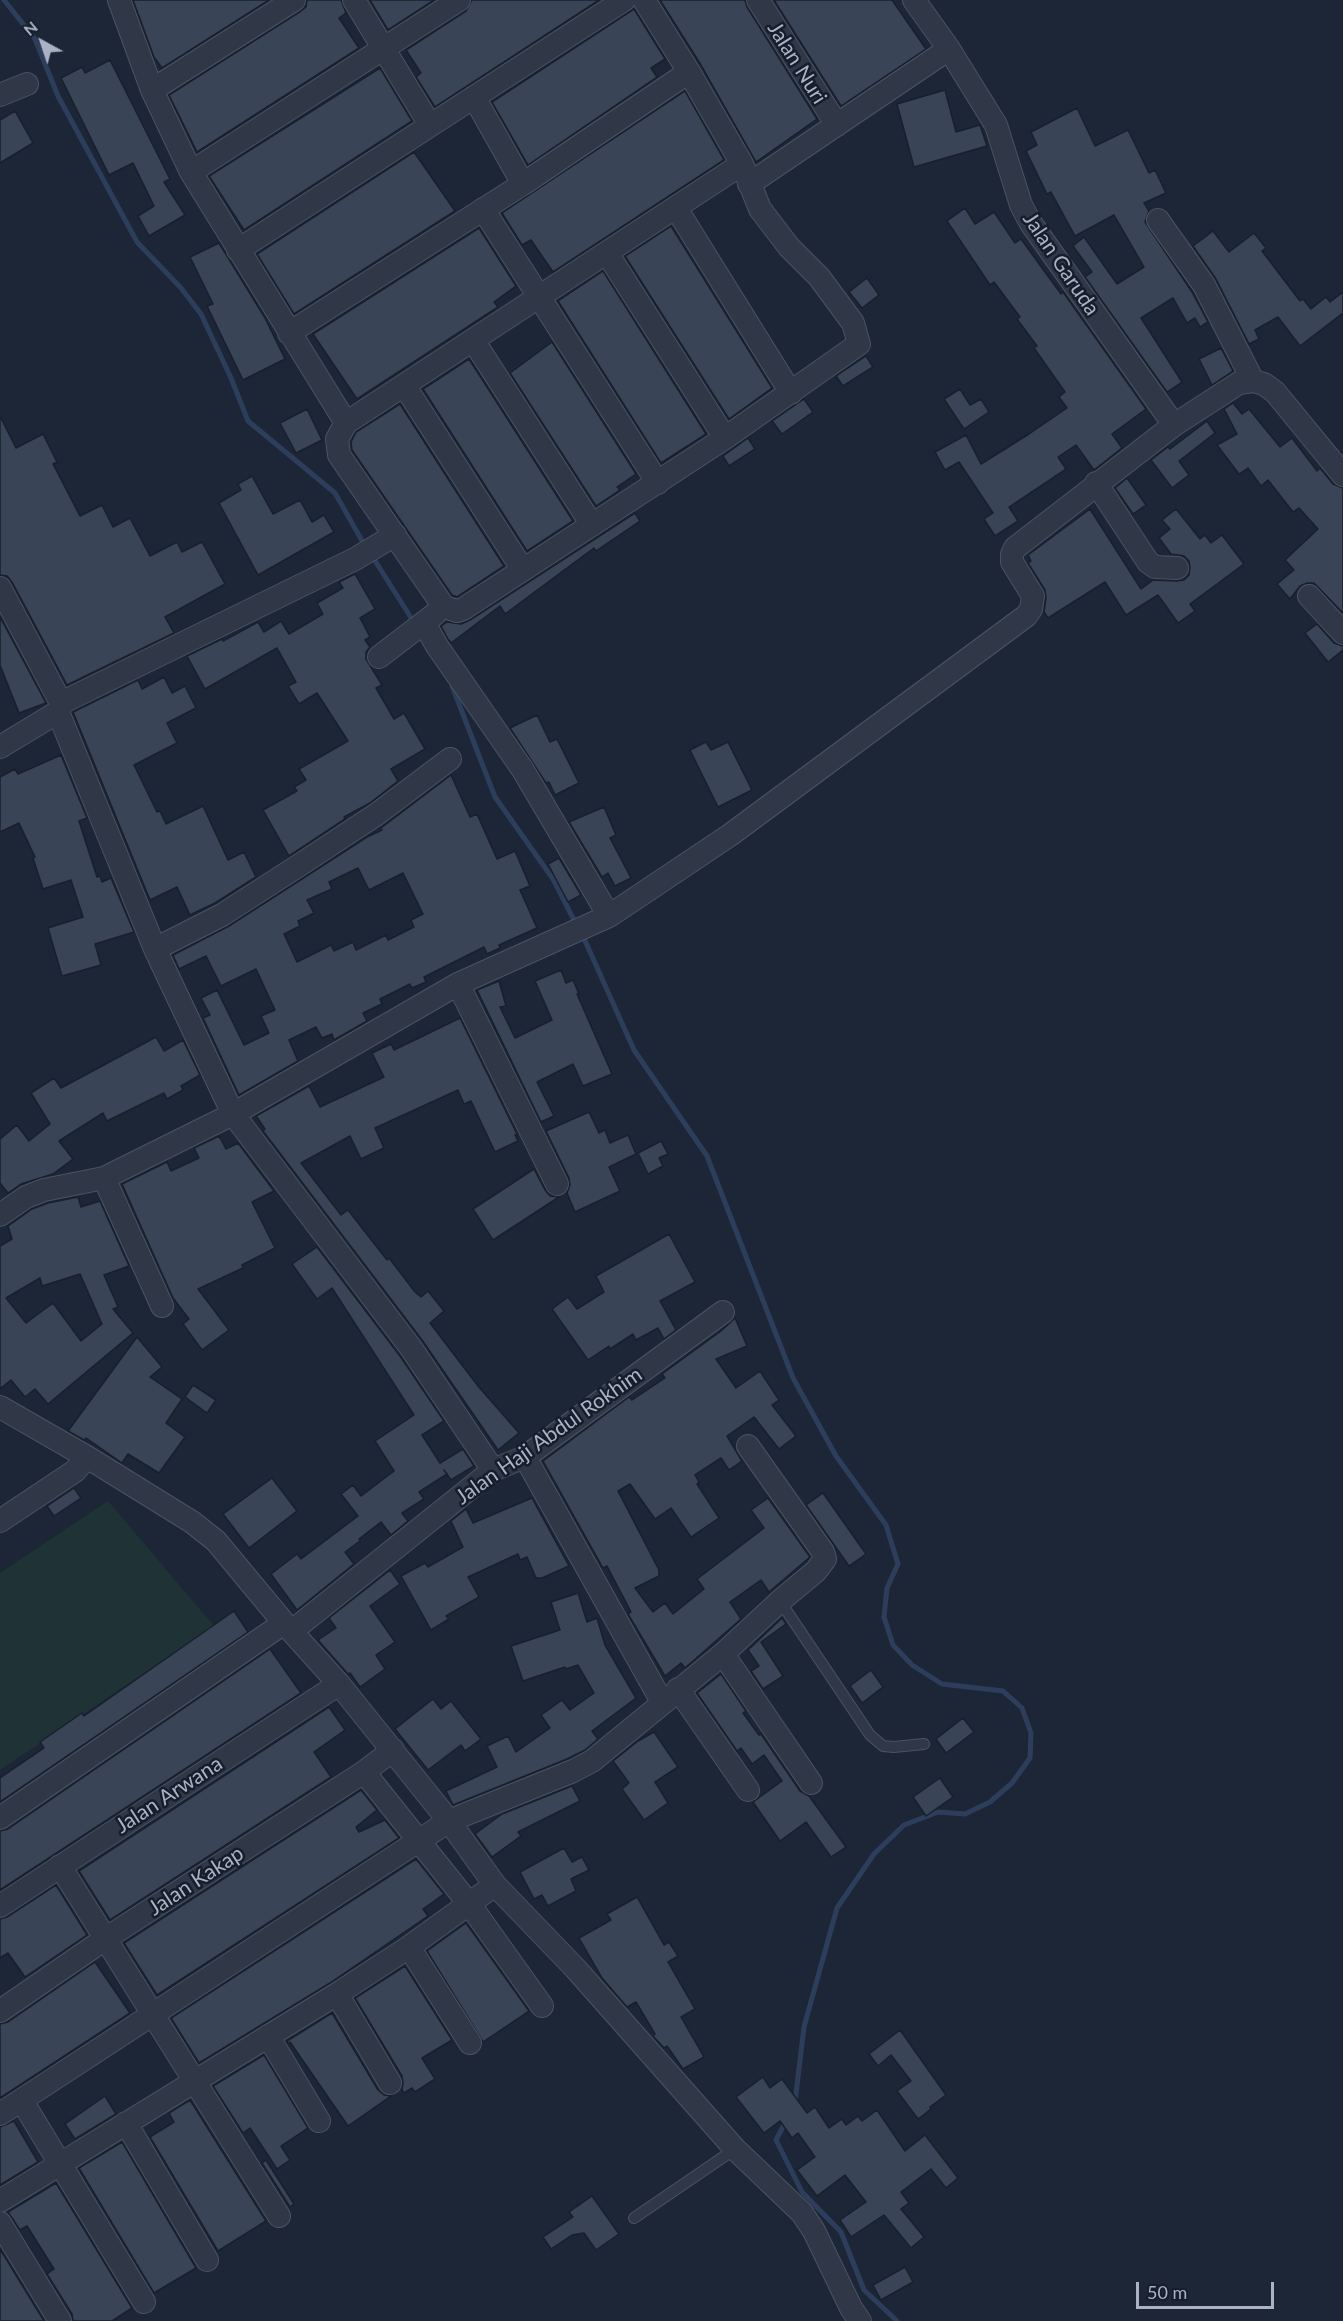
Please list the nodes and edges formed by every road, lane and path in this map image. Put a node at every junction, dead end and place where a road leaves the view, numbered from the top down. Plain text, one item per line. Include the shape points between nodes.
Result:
1 (118, 0) edge
2 (294, 0) edge
3 (354, 0) edge
4 (459, 0) edge
5 (624, 0) edge
6 (644, 0) edge
7 (758, 0) edge
8 (914, 0) edge
9 (384, 49) junction
10 (949, 49) junction
11 (689, 72) junction
12 (27, 84) dead end
13 (152, 90) junction
14 (0, 95) edge
15 (474, 97) junction
16 (430, 125) junction
17 (837, 125) junction
18 (191, 172) junction
19 (746, 174) junction
20 (523, 184) junction
21 (676, 207) junction
22 (483, 209) junction
23 (1158, 220) dead end
24 (238, 249) junction
25 (607, 253) junction
26 (540, 296) junction
27 (289, 333) junction
28 (473, 340) junction
29 (1253, 381) junction
30 (404, 385) junction
31 (791, 393) junction
32 (346, 423) junction
33 (1174, 424) junction
34 (725, 438) junction
35 (1343, 476) edge
36 (658, 483) junction
37 (1096, 483) junction
38 (592, 525) junction
39 (387, 540) junction
40 (1177, 568) dead end
41 (523, 570) junction
42 (0, 588) edge
43 (1309, 596) dead end
44 (444, 607) junction
45 (418, 627) junction
46 (1343, 633) edge
47 (379, 657) dead end
48 (59, 708) junction
49 (0, 747) edge
50 (450, 759) dead end
51 (599, 920) junction
52 (155, 949) junction
53 (458, 984) junction
54 (233, 1114) junction
55 (104, 1178) junction
56 (557, 1184) dead end
57 (0, 1215) edge
58 (162, 1306) dead end
59 (723, 1312) dead end
60 (0, 1407) edge
61 (748, 1446) dead end
62 (87, 1457) junction
63 (525, 1457) junction
64 (493, 1470) junction
65 (0, 1521) edge
66 (780, 1601) junction
67 (288, 1627) junction
68 (723, 1654) junction
69 (339, 1684) junction
70 (670, 1696) junction
71 (924, 1744) dead end
72 (393, 1750) junction
73 (364, 1772) junction
74 (811, 1783) dead end
75 (748, 1790) dead end
76 (0, 1818) edge
77 (449, 1821) junction
78 (418, 1840) junction
79 (60, 1866) junction
80 (495, 1885) junction
81 (470, 1905) junction
82 (0, 1906) edge
83 (105, 1939) junction
84 (409, 1947) junction
85 (336, 1994) junction
86 (542, 2006) dead end
87 (0, 2011) edge
88 (152, 2014) junction
89 (268, 2036) junction
90 (470, 2043) dead end
91 (195, 2080) junction
92 (390, 2084) dead end
93 (22, 2100) junction
94 (0, 2114) edge
95 (319, 2121) dead end
96 (126, 2123) junction
97 (735, 2149) junction
98 (61, 2164) junction
99 (0, 2201) edge
100 (279, 2216) dead end
101 (634, 2217) dead end
102 (0, 2223) edge
103 (207, 2260) dead end
104 (144, 2302) dead end
105 (60, 2321) edge
106 (860, 2321) edge

1 - 13 street
2 - 13 street
3 - 9 street
4 - 9 street
5 - 15 street
6 - 11 street
7 - 17 street, Jalan Nuri
8 - 10 street, Jalan Garuda
9 - 16 street
9 - 18 street
10 - 17 street
10 - 33 street, Jalan Garuda via 996,125 1030,222
11 - 19 street
11 - 20 street
12 - 14 street
13 - 18 street
15 - 16 street
15 - 20 street
16 - 24 street
17 - 19 street
18 - 24 street
19 - 21 street
19 - 31 street via 760,209 853,323 859,344
20 - 22 street
21 - 25 street
21 - 31 street
22 - 26 street
22 - 27 street
23 - 29 street via 1204,285
24 - 27 street
25 - 26 street
25 - 34 street
26 - 28 street
26 - 36 street
27 - 32 street
28 - 30 street
28 - 38 street
29 - 33 street via 1239,383
29 - 35 street via 1275,392
30 - 32 street
30 - 41 street
31 - 34 street
32 - 39 street via 337,439 339,455
33 - 37 street
34 - 36 street
36 - 38 street
37 - 40 street via 1148,562 1155,567
37 - 51 street via 1015,548 1012,562 1033,596 1026,616 730,835
38 - 41 street
39 - 44 street
39 - 48 street
41 - 44 street via 463,609
42 - 48 street
43 - 46 street
44 - 45 street
45 - 47 street
45 - 51 street via 437,646 523,770
48 - 49 street
48 - 52 street
50 - 52 street via 288,873 222,915
51 - 53 street
52 - 54 street
53 - 54 street
53 - 56 street
54 - 55 street
54 - 64 street via 411,1348
55 - 57 street via 44,1190
55 - 58 street
59 - 63 street, Jalan Haji Abdul Rokhim
60 - 62 street
61 - 66 street via 825,1559
62 - 65 street via 75,1471
62 - 67 street via 216,1541
63 - 64 street, Jalan Haji Abdul Rokhim
63 - 70 street
64 - 67 street, Jalan Haji Abdul Rokhim
66 - 68 street
66 - 71 lane via 870,1735 882,1746
67 - 69 street
67 - 76 street, Jalan Haji Abdul Rokhim
68 - 70 street
68 - 74 street
69 - 72 street
69 - 79 street, Jalan Arwana
70 - 75 street
70 - 77 street via 592,1761
72 - 73 street, Jalan Kakap
72 - 77 street
73 - 78 street
73 - 83 street, Jalan Kakap
77 - 78 street
77 - 80 street
78 - 81 street
78 - 88 street
79 - 82 street, Jalan Arwana
79 - 83 street
80 - 81 street
80 - 97 street via 575,1968
81 - 84 street
81 - 86 street
83 - 87 street, Jalan Kakap
83 - 88 street
84 - 85 street
84 - 90 street
85 - 89 street
85 - 92 street
88 - 91 street
88 - 93 street
89 - 91 street
89 - 95 street
91 - 96 street
91 - 100 street
93 - 94 street
93 - 98 street
96 - 98 street
96 - 103 street
97 - 101 lane
97 - 106 street via 802,2213
98 - 99 street
98 - 104 street
102 - 105 street

